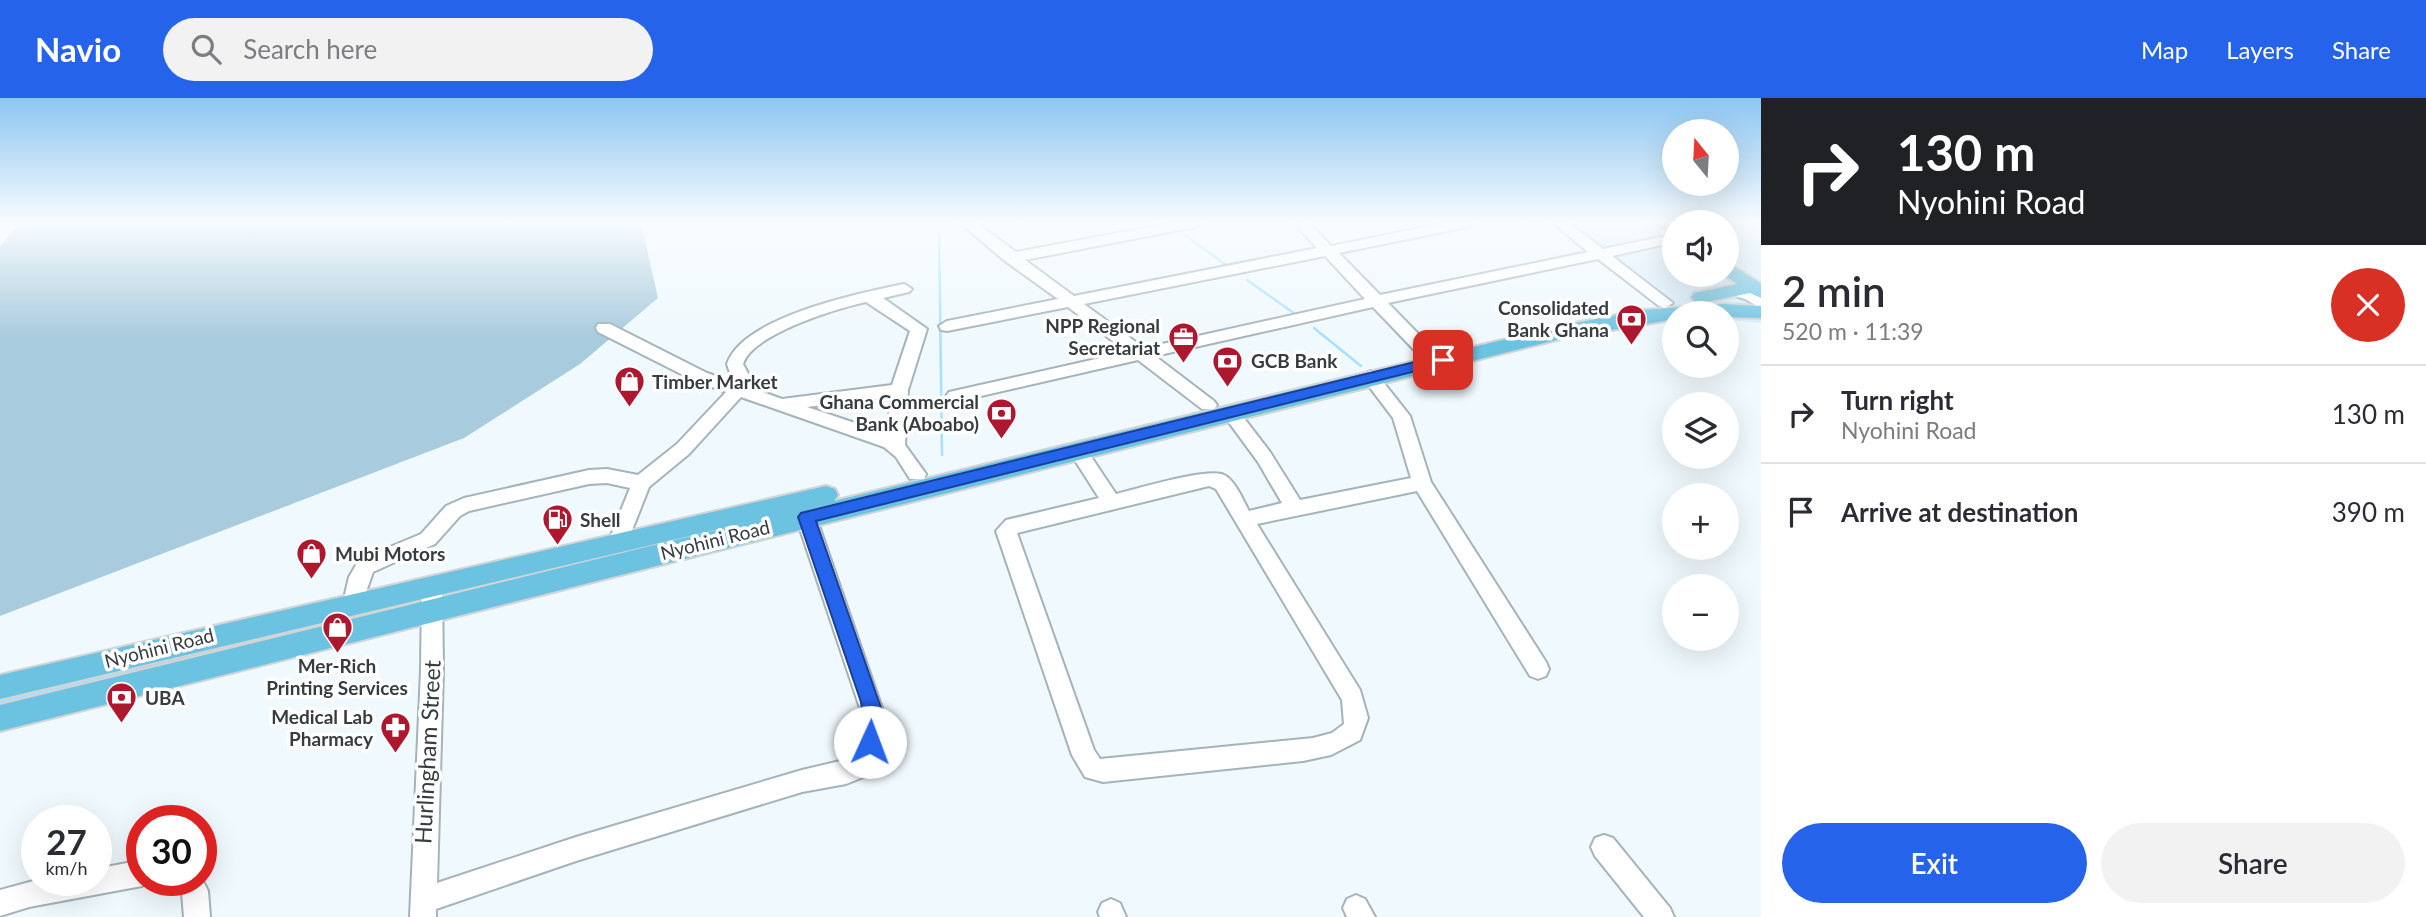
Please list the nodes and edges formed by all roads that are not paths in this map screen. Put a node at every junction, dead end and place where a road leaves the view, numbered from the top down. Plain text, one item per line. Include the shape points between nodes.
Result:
1 (1014, 261) edge
2 (1283, 261) edge
3 (1338, 261) edge
4 (1566, 261) edge
5 (1610, 261) edge
6 (1739, 282) edge
7 (904, 289) dead end
8 (870, 297) junction
9 (1376, 301) junction
10 (1662, 301) edge
11 (1756, 302) edge
12 (1072, 303) junction
13 (1662, 304) edge
14 (947, 326) dead end
15 (604, 328) dead end
16 (1426, 352) junction
17 (1140, 354) junction
18 (1370, 377) junction
19 (899, 390) junction
20 (738, 391) junction
21 (955, 396) dead end
22 (780, 404) junction
23 (1208, 405) junction
24 (1231, 413) junction
25 (896, 446) junction
26 (1079, 451) junction
27 (917, 474) junction
28 (641, 483) junction
29 (1422, 483) junction
30 (1112, 502) junction
31 (1295, 508) junction
32 (806, 517) junction
33 (1245, 519) junction
34 (618, 543) junction
35 (433, 598) junction
36 (352, 603) junction
37 (253, 625) junction
38 (247, 656) junction
39 (1538, 669) dead end
40 (0, 687) edge
41 (0, 718) edge
42 (1605, 847) dead end
43 (126, 876) edge
44 (195, 896) edge
45 (0, 903) edge
46 (423, 909) edge
47 (197, 917) edge
48 (1661, 917) edge

1 - 12 street
2 - 12 street
3 - 9 street
4 - 9 street
5 - 10 street
6 - 11 main road
7 - 8 street
8 - 19 street via 919,329
8 - 20 street via 798,316 750,345 735,360 742,379
9 - 16 street
9 - 17 street
11 - 18 main road, Nyohini Road via 1640,317
12 - 14 street
12 - 17 street
13 - 16 main road, Nyohini Road
15 - 20 street
16 - 23 main road, Nyohini Road
17 - 21 street
17 - 23 street
18 - 24 main road, Nyohini Road
18 - 29 street via 1401,416
19 - 22 street
19 - 25 street
20 - 22 street
20 - 28 street via 683,449
22 - 25 street
23 - 27 main road, Nyohini Road
24 - 26 main road, Nyohini Road
24 - 31 street
25 - 27 street
26 - 30 street
26 - 32 main road, Nyohini Road
27 - 34 main road, Nyohini Road
28 - 34 street
28 - 36 street via 589,477 464,505 428,539 366,566
29 - 31 street
29 - 39 street
30 - 33 street via 1214,479 1223,484
30 - 33 street via 1013,525 1006,531 1087,763 1103,771 1318,748 1350,735 1356,725 1352,697
31 - 33 street
32 - 35 main road, Nyohini Road
32 - 46 street via 873,714 867,764 537,861
34 - 35 main road, Nyohini Road
35 - 36 main road, Nyohini Road
35 - 38 main road, Nyohini Road
35 - 46 street, Hurlingham Street
36 - 37 main road, Nyohini Road
37 - 38 main road via 265,638
37 - 40 main road, Nyohini Road
38 - 41 main road, Nyohini Road
42 - 48 street
43 - 45 street
44 - 47 street

